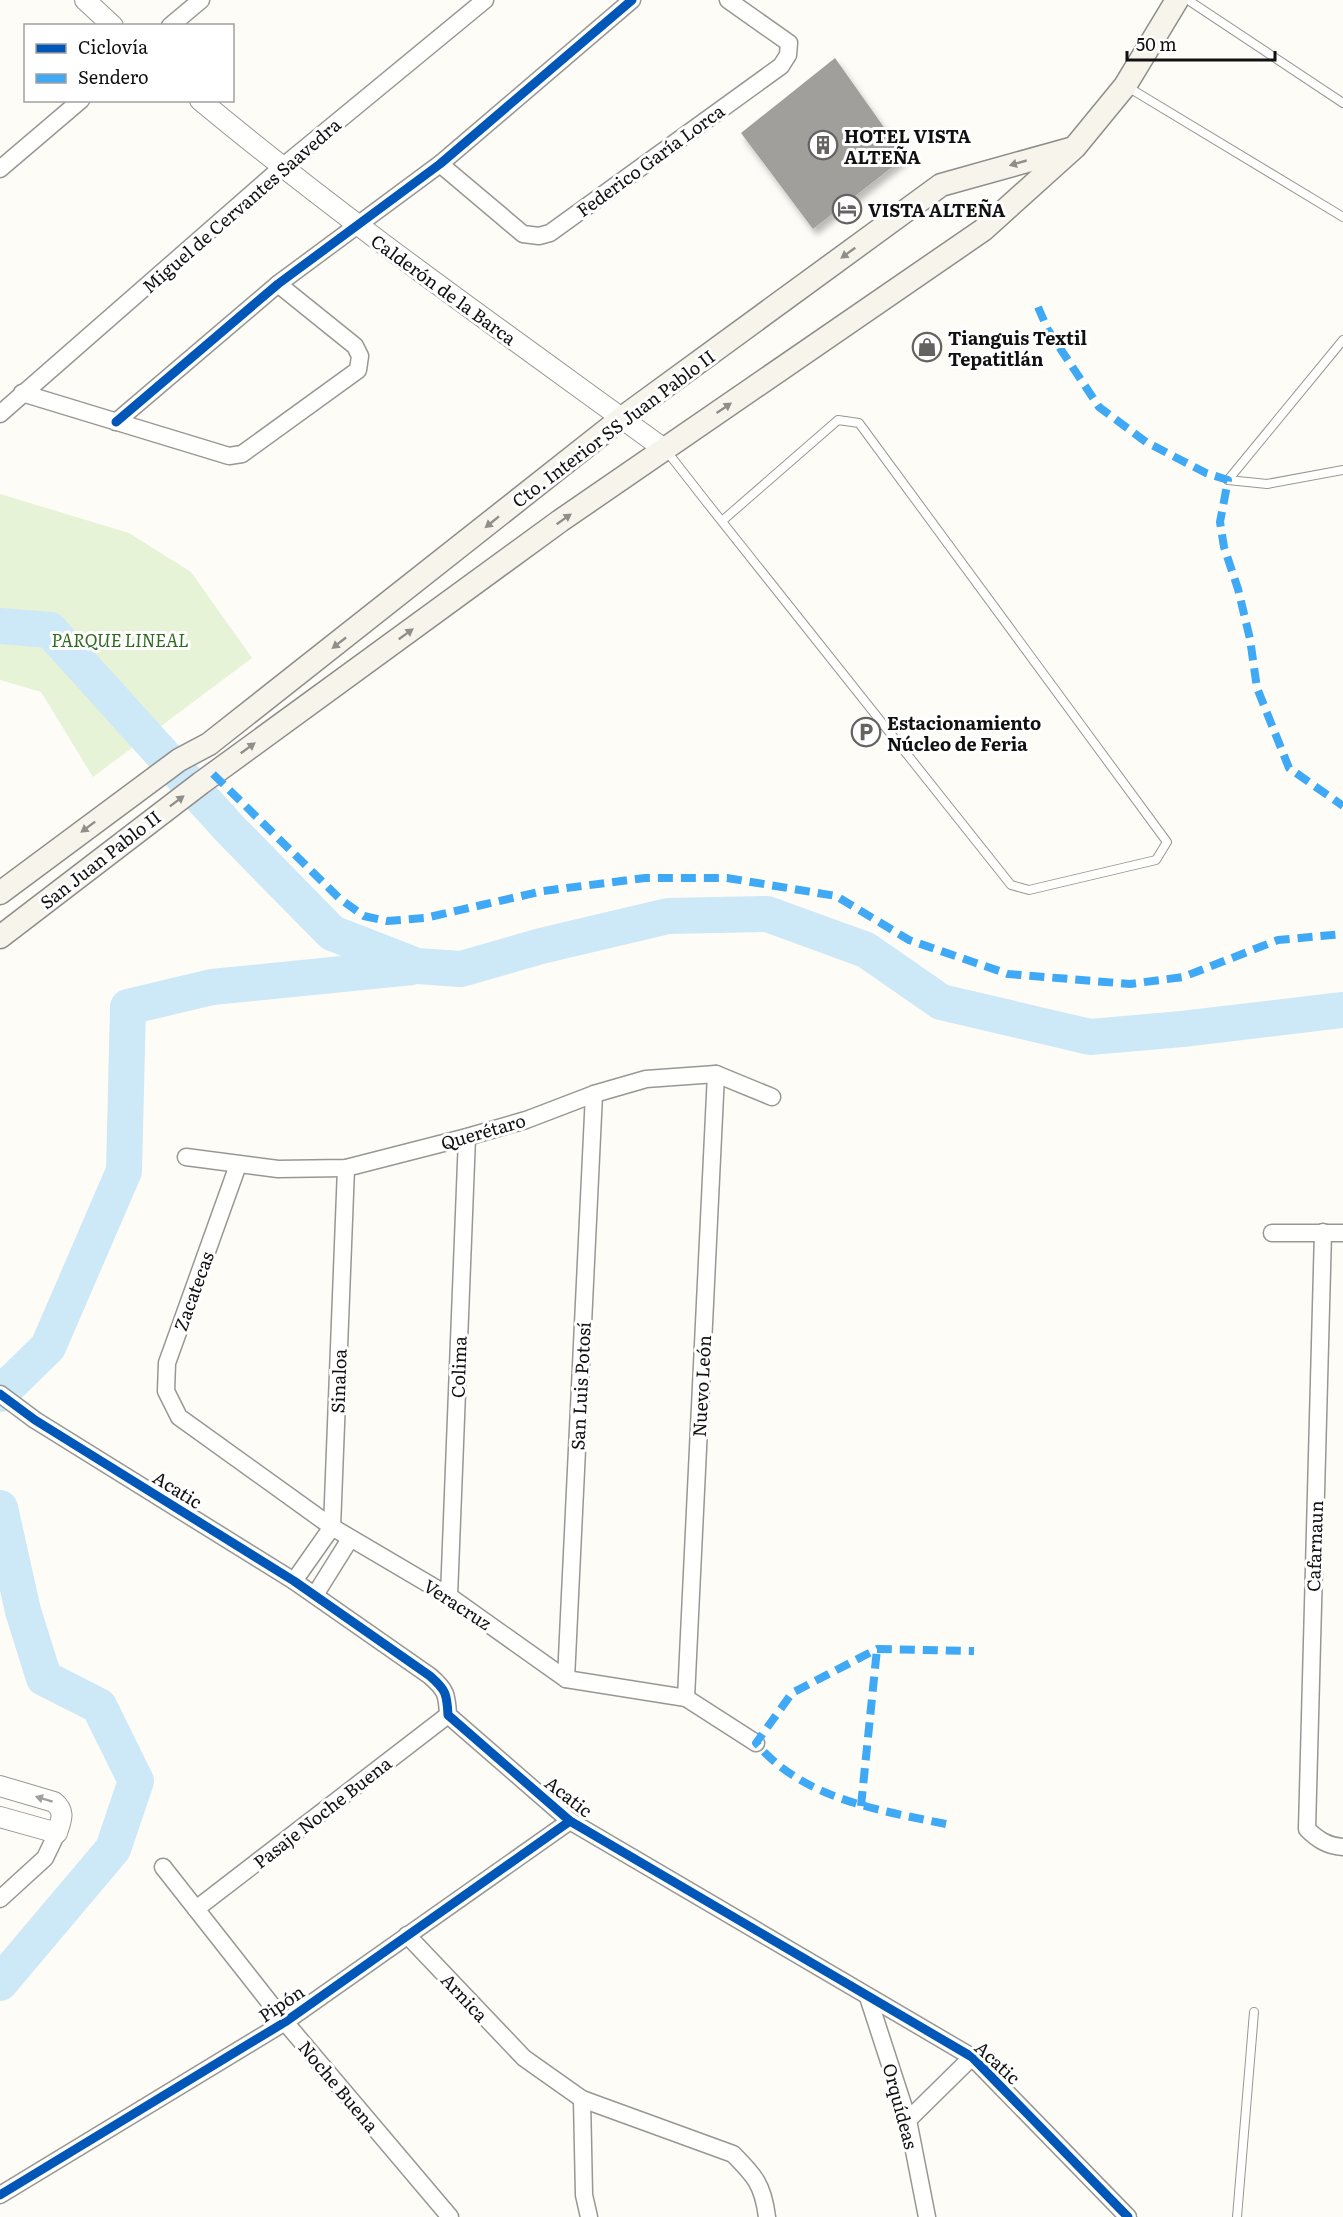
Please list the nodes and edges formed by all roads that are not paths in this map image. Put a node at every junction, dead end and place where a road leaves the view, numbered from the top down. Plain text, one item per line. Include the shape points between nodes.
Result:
1 (85, 0) edge
2 (201, 0) edge
3 (485, 0) edge
4 (632, 0) edge
5 (728, 0) edge
6 (1177, 0) edge
7 (1188, 0) edge
8 (111, 24) edge
9 (172, 24) edge
10 (1125, 86) junction
11 (79, 102) edge
12 (202, 102) edge
13 (1343, 103) edge
14 (1075, 147) junction
15 (440, 164) junction
16 (281, 168) junction
17 (0, 169) edge
18 (1343, 217) edge
19 (356, 225) junction
20 (278, 285) junction
21 (1343, 340) edge
22 (22, 393) junction
23 (0, 414) edge
24 (622, 418) junction
25 (116, 422) junction
26 (664, 448) junction
27 (1343, 470) edge
28 (722, 521) junction
29 (179, 760) joint
30 (0, 893) edge
31 (0, 937) edge
32 (716, 1074) junction
33 (594, 1094) junction
34 (772, 1097) dead end
35 (467, 1137) junction
36 (186, 1157) dead end
37 (238, 1165) junction
38 (346, 1168) junction
39 (1323, 1232) junction
40 (1272, 1233) dead end
41 (1343, 1233) edge
42 (0, 1394) edge
43 (179, 1418) joint
44 (332, 1527) junction
45 (350, 1539) junction
46 (294, 1581) junction
47 (315, 1595) junction
48 (449, 1596) junction
49 (566, 1679) junction
50 (686, 1698) junction
51 (448, 1715) junction
52 (756, 1743) dead end
53 (0, 1785) edge
54 (0, 1817) edge
55 (570, 1821) junction
56 (57, 1833) junction
57 (1337, 1846) edge
58 (163, 1867) dead end
59 (0, 1899) edge
60 (196, 1909) junction
61 (407, 1935) junction
62 (868, 1997) junction
63 (1254, 2013) dead end
64 (285, 2022) junction
65 (972, 2056) junction
66 (582, 2099) junction
67 (908, 2120) junction
68 (0, 2195) edge
69 (450, 2217) edge
70 (589, 2217) edge
71 (767, 2217) edge
72 (927, 2217) edge
73 (1128, 2217) edge
74 (1237, 2217) edge

1 - 8 street
2 - 9 street
3 - 16 street, Miguel de Cervantes Saavedra
4 - 15 street
5 - 15 street, Federico Garía Lorca via 789,44 781,66 550,233 523,234
6 - 10 main road
7 - 13 lane
10 - 14 main road
10 - 18 lane
11 - 17 street
12 - 16 street, Calderón de la Barca
14 -> 24 main road, Cto. Interior SS Juan Pablo II via 941,185
26 -> 14 main road via 983,230
15 - 19 street
16 - 19 street, Calderón de la Barca
16 - 22 street, Miguel de Cervantes Saavedra
19 - 20 street
19 - 24 street, Calderón de la Barca
20 - 25 street
20 - 25 street via 355,346 360,356 358,370 242,454 229,456
21 - 27 lane via 1228,480 1267,484
22 - 23 street, Miguel de Cervantes Saavedra
22 - 25 street
24 - 26 street, Calderón de la Barca
24 -> 29 main road, Cto. Interior SS Juan Pablo II via 209,744
26 - 28 lane
31 -> 26 main road, San Juan Pablo II via 152,819
28 - 28 lane via 1011,885 1029,890 1156,860 1167,842 859,423 838,420
29 -> 30 main road, San Juan Pablo II
32 - 33 street, Querétaro via 646,1079
32 - 34 street, Querétaro
32 - 50 street, Nuevo León
33 - 35 street, Querétaro
33 - 49 street, San Luis Potosí
35 - 38 street, Querétaro
35 - 48 street, Colima
36 - 37 street, Querétaro
37 - 38 street, Querétaro via 301,1170
37 - 43 street, Zacatecas via 167,1363 166,1391
38 - 44 street, Sinaloa
39 - 40 street
39 - 41 street
39 - 57 street, Cafarnaun via 1307,1829 1317,1839
42 - 46 street, Acatic via 35,1420
43 - 44 street, Veracruz
44 - 45 street, Veracruz
44 - 46 street
45 - 47 street
45 - 48 street, Veracruz
46 - 47 street, Acatic
47 - 51 street, Acatic via 444,1688
48 - 49 street, Veracruz
49 - 50 street, Veracruz
50 - 52 street, Veracruz
51 - 55 street, Acatic
51 - 60 street, Pasaje Noche Buena
56 -> 53 street via 63,1816 54,1802
54 - 56 street
55 - 61 street, Pipón
55 - 62 street, Acatic
56 - 59 street via 45,1858
58 - 60 street, Noche Buena
60 - 64 street, Noche Buena
61 - 64 street, Pipón
61 - 66 street, Arnica via 524,2058
62 - 65 street, Acatic
62 - 67 street, Orquídeas
63 - 74 lane
64 - 68 street, Pipón
64 - 69 street, Noche Buena
65 - 67 street
65 - 73 street, Acatic
66 - 70 street via 584,2195
66 - 71 street, Arnica via 732,2154 752,2173 764,2194
67 - 72 street, Orquídeas

